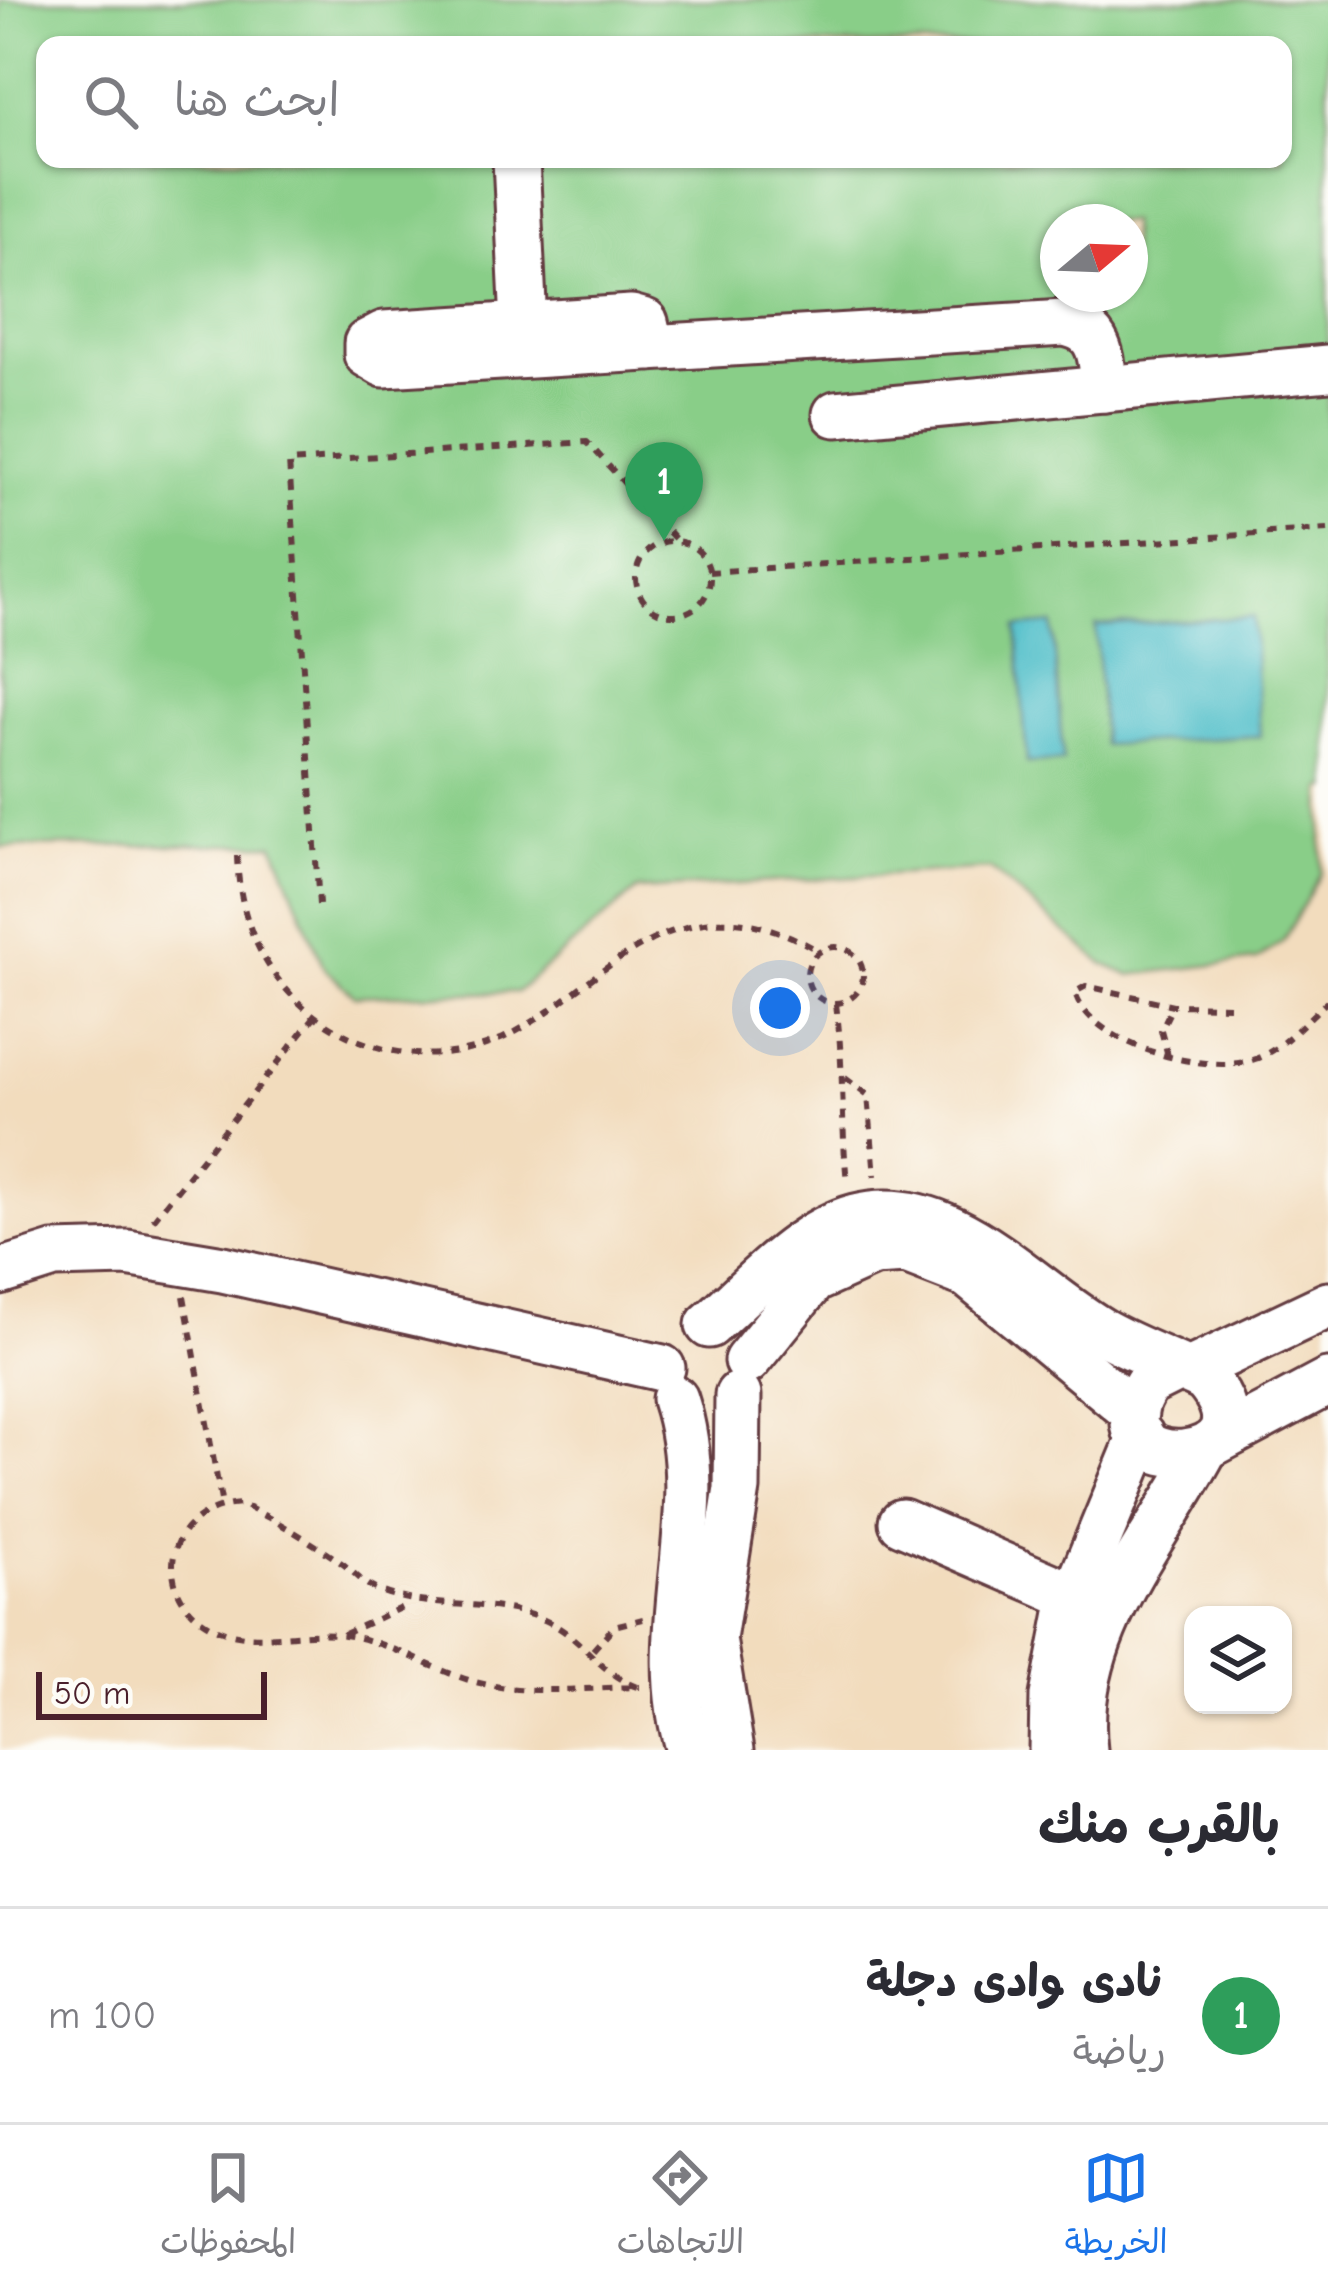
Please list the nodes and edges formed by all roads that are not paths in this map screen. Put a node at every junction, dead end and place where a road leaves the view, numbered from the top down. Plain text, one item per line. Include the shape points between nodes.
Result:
1 (516, 168) edge
2 (524, 325) junction
3 (651, 348) junction
4 (1328, 368) edge
5 (1104, 389) junction
6 (836, 414) dead end
7 (0, 1272) edge
8 (1328, 1305) edge
9 (709, 1325) junction
10 (1182, 1371) junction
11 (742, 1378) junction
12 (1328, 1382) edge
13 (668, 1383) junction
14 (1138, 1424) junction
15 (1208, 1447) junction
16 (902, 1522) dead end
17 (1075, 1597) junction
18 (694, 1634) junction
19 (689, 1750) edge
20 (731, 1750) edge
21 (1052, 1750) edge
22 (1084, 1750) edge

1 - 2 street
2 - 3 street via 638,318 649,328
2 - 3 street via 374,335 367,354 384,364
3 - 5 street via 1064,323 1098,344
4 - 5 street
5 - 6 street
7 - 13 street via 54,1255 127,1253
8 - 10 street
9 - 10 street via 787,1256 865,1215 948,1225 1046,1297
9 - 11 street via 734,1337
9 - 13 street via 682,1332 664,1354
10 - 14 street via 1147,1384
10 - 15 street via 1217,1393 1222,1410
11 - 13 street via 707,1411
11 - 14 street via 813,1280 873,1252 906,1251 968,1275
11 - 18 street via 737,1489
12 - 15 street
13 - 18 street via 684,1426
14 - 15 street via 1158,1453 1182,1457
14 - 17 street
15 - 22 street via 1112,1601 1090,1668
16 - 17 street
17 - 21 street via 1059,1652
18 - 19 street via 655,1685
18 - 20 street

